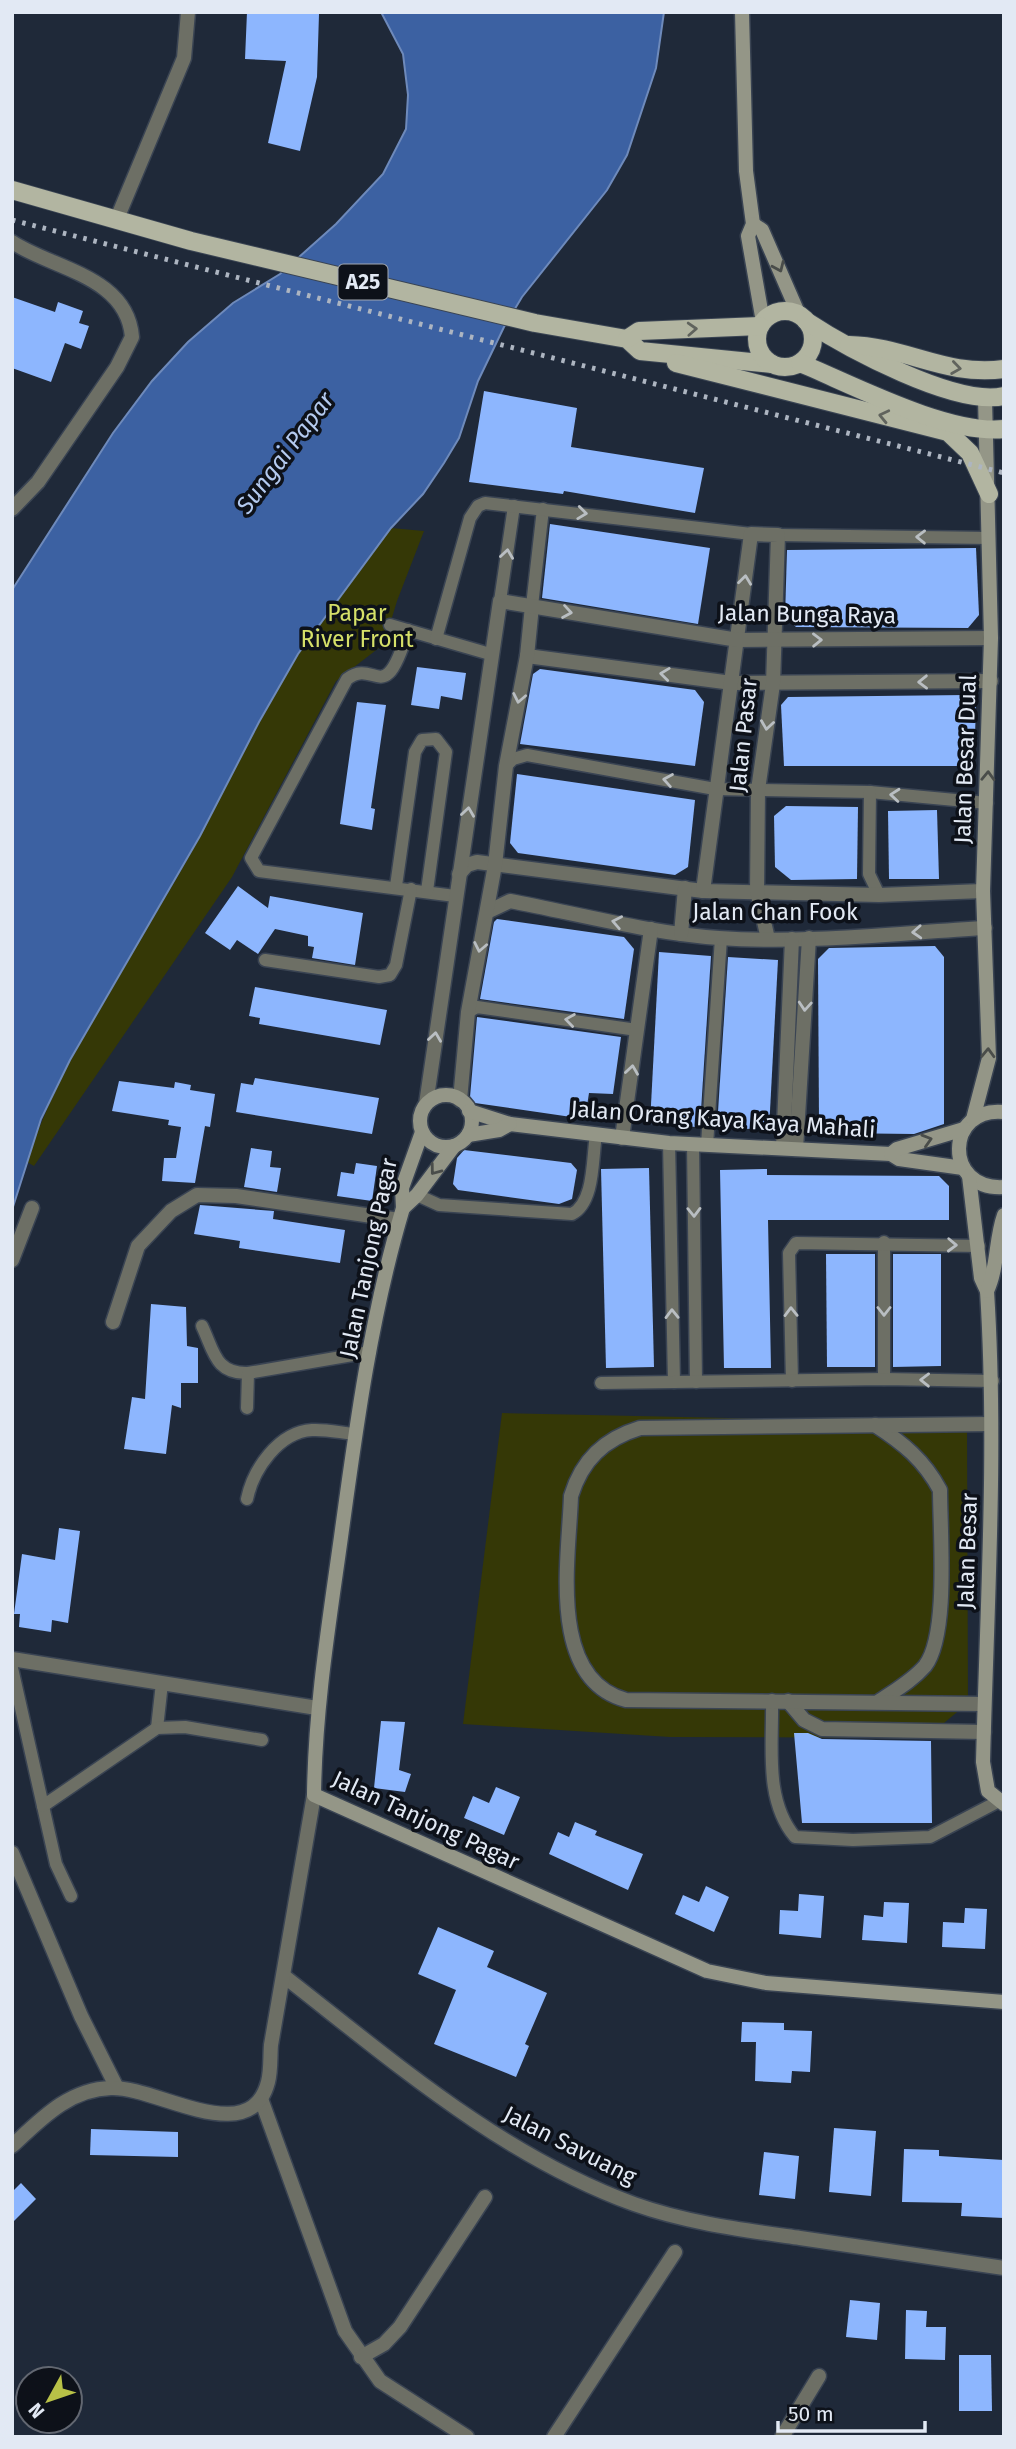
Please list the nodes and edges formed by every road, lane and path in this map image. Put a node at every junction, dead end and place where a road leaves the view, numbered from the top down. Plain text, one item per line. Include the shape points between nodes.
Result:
1 (188, 12) edge
2 (742, 12) edge
3 (12, 190) edge
4 (116, 221) junction
5 (752, 224) junction
6 (12, 242) edge
7 (803, 318) junction
8 (762, 324) junction
9 (627, 340) junction
10 (842, 344) junction
11 (650, 351) junction
12 (800, 363) junction
13 (772, 364) junction
14 (1004, 369) edge
15 (1004, 396) edge
16 (985, 399) junction
17 (995, 429) edge
18 (989, 494) junction
19 (514, 506) junction
20 (12, 509) edge
21 (542, 509) junction
22 (751, 534) junction
23 (778, 535) junction
24 (989, 538) junction
25 (500, 601) junction
26 (531, 606) junction
27 (390, 625) dead end
28 (408, 630) junction
29 (991, 638) junction
30 (436, 639) junction
31 (738, 640) junction
32 (773, 641) junction
33 (490, 654) junction
34 (527, 656) junction
35 (991, 681) junction
36 (732, 683) junction
37 (773, 684) junction
38 (506, 766) junction
39 (715, 789) junction
40 (758, 790) junction
41 (870, 792) junction
42 (987, 803) junction
43 (495, 865) junction
44 (458, 874) junction
45 (396, 886) junction
46 (685, 888) junction
47 (411, 889) junction
48 (426, 891) junction
49 (703, 891) junction
50 (757, 891) junction
51 (984, 891) junction
52 (879, 895) junction
53 (455, 896) junction
54 (487, 912) junction
55 (985, 928) junction
56 (651, 929) junction
57 (681, 934) junction
58 (721, 938) junction
59 (809, 938) junction
60 (768, 939) junction
61 (792, 939) junction
62 (265, 960) dead end
63 (468, 1012) junction
64 (637, 1030) junction
65 (426, 1104) junction
66 (465, 1105) junction
67 (1004, 1112) edge
68 (510, 1124) junction
69 (969, 1124) junction
70 (422, 1132) junction
71 (468, 1135) junction
72 (596, 1135) junction
73 (622, 1138) junction
74 (669, 1143) junction
75 (700, 1144) junction
76 (454, 1146) junction
77 (790, 1149) junction
78 (891, 1154) junction
79 (966, 1172) junction
80 (1004, 1187) edge
81 (417, 1195) junction
82 (32, 1208) dead end
83 (401, 1214) junction
84 (1004, 1215) edge
85 (884, 1242) junction
86 (979, 1246) junction
87 (12, 1259) edge
88 (987, 1291) junction
89 (113, 1322) dead end
90 (202, 1326) dead end
91 (370, 1352) junction
92 (248, 1373) junction
93 (884, 1379) junction
94 (792, 1381) junction
95 (993, 1381) junction
96 (674, 1382) junction
97 (696, 1382) junction
98 (601, 1383) dead end
99 (247, 1408) dead end
100 (873, 1424) junction
101 (991, 1424) junction
102 (356, 1434) junction
103 (247, 1499) dead end
104 (998, 1529) edge
105 (12, 1658) edge
106 (12, 1668) edge
107 (162, 1683) junction
108 (772, 1700) junction
109 (788, 1701) junction
110 (877, 1702) junction
111 (984, 1704) junction
112 (317, 1707) junction
113 (157, 1728) junction
114 (984, 1732) junction
115 (262, 1740) dead end
116 (314, 1796) junction
117 (1001, 1802) edge
118 (43, 1806) junction
119 (12, 1853) edge
120 (71, 1896) dead end
121 (285, 1977) junction
122 (1004, 2002) edge
123 (117, 2088) junction
124 (261, 2099) junction
125 (12, 2146) edge
126 (485, 2197) dead end
127 (675, 2252) dead end
128 (1004, 2268) edge
129 (361, 2357) junction
130 (819, 2376) dead end
131 (467, 2437) edge
132 (554, 2437) edge
133 (782, 2437) edge

1 - 4 street via 184,58
2 - 5 main road
3 - 4 main road, A25
4 - 9 main road, A25 via 535,323
5 -> 7 main road via 762,230
5 - 8 main road via 748,236
6 - 20 street via 104,288 125,313 132,337 109,379 37,482
7 - 8 main road via 780,312
7 - 10 main road
7 - 12 main road via 813,338
9 -> 8 main road, A25 via 639,331
8 - 13 main road via 757,334 760,351
9 - 11 main road, A25 via 640,351
10 -> 14 main road via 889,348 954,369
10 - 16 main road via 901,372
11 - 13 main road, A25
18 -> 11 main road via 970,453 948,432 665,360
12 - 13 main road
12 - 17 main road via 943,421
15 - 16 main road
16 - 17 main road, Jalan Besar Dual
17 - 18 main road, Jalan Besar Dual
18 - 24 main road, Jalan Besar Dual
19 - 21 lane
25 -> 19 lane
19 - 30 lane via 485,503 473,512
21 -> 22 lane
21 - 26 lane
22 - 23 street
31 -> 22 street, Jalan Pasar
24 -> 23 lane
23 - 32 street, Jalan Pasar
24 - 29 main road, Jalan Besar Dual
25 - 26 street, Jalan Bunga Raya
25 - 33 street
26 -> 31 street, Jalan Bunga Raya
26 - 34 street
27 - 28 lane
28 - 30 lane
28 - 45 lane via 390,674 381,679 356,674 347,679 251,858 259,871
32 -> 29 street, Jalan Bunga Raya
29 - 35 main road, Jalan Besar Dual
30 - 33 lane
31 - 32 street, Jalan Bunga Raya
31 - 36 street, Jalan Pasar
32 - 37 street, Jalan Pasar
44 -> 33 street
36 -> 34 street
34 -> 38 street
35 -> 37 street
42 -> 35 main road, Jalan Besar Dual
36 - 37 street
36 - 39 street, Jalan Pasar
37 -> 40 street, Jalan Pasar
39 -> 38 lane via 527,755
38 - 43 street
39 - 40 lane
39 - 49 street, Jalan Pasar
40 - 41 lane
40 - 50 street, Jalan Pasar
42 -> 41 lane
41 - 52 lane via 869,874
42 - 51 main road, Jalan Besar Dual
43 - 44 street, Jalan Chan Fook via 472,863
43 - 46 street, Jalan Chan Fook
43 - 54 street
44 - 53 street
45 - 47 lane
45 - 48 lane via 415,752 422,740 436,739 446,752
46 - 49 street, Jalan Chan Fook
46 - 57 street
47 - 48 lane
47 - 62 lane via 390,975
48 - 53 lane
49 - 50 street, Jalan Chan Fook
50 - 52 street, Jalan Chan Fook
50 - 60 street, Jalan Pasar
51 - 52 street, Jalan Chan Fook
51 - 55 main road, Jalan Besar Dual
65 -> 53 street
56 -> 54 street, Jalan Chan Fook via 510,901
54 -> 63 street
55 -> 59 street, Jalan Chan Fook
69 -> 55 main road, Jalan Besar Dual via 989,1058
56 - 57 street, Jalan Chan Fook
56 - 64 street
57 - 58 street, Jalan Chan Fook
58 - 60 street, Jalan Chan Fook
58 - 75 lane
59 - 61 street, Jalan Chan Fook
59 -> 77 street
60 - 61 street, Jalan Chan Fook
61 - 77 street
64 -> 63 lane via 477,1007
63 - 66 street
73 -> 64 street
65 - 66 main road via 446,1095
65 - 70 main road via 420,1118
66 - 68 main road, Jalan Orang Kaya Kaya Mahali
66 - 71 main road via 471,1127
67 - 69 main road, Jalan Orang Kaya Kaya Mahali via 983,1113
68 - 71 main road, Jalan Orang Kaya Kaya Mahali
68 - 72 main road, Jalan Orang Kaya Kaya Mahali
78 -> 69 main road, Jalan Orang Kaya Kaya Mahali
69 - 79 main road, Jalan Besar Dual via 958,1155
70 - 76 main road via 432,1144
70 - 83 main road, Jalan Tanjong Pagar via 402,1188
71 - 76 main road
72 - 73 main road, Jalan Orang Kaya Kaya Mahali
72 - 81 lane via 584,1205 572,1214 439,1205
73 - 74 main road, Jalan Orang Kaya Kaya Mahali
74 - 75 main road, Jalan Orang Kaya Kaya Mahali
96 -> 74 lane
75 - 77 main road, Jalan Orang Kaya Kaya Mahali
75 -> 97 lane
76 -> 81 main road
77 - 78 main road, Jalan Orang Kaya Kaya Mahali
78 - 79 main road, Jalan Orang Kaya Kaya Mahali
79 - 80 main road, Jalan Orang Kaya Kaya Mahali via 980,1184
79 - 86 main road, Jalan Besar
81 - 83 main road
82 - 87 street
83 - 89 street via 197,1195 171,1211 138,1246
83 - 91 main road, Jalan Tanjong Pagar
84 - 88 main road, Jalan Besar
85 -> 86 lane
85 -> 93 lane
94 -> 85 lane via 792,1247 801,1242
86 - 88 main road, Jalan Besar via 981,1278
88 - 95 main road, Jalan Besar
90 - 92 lane via 224,1368
91 - 92 lane
91 - 102 main road, Jalan Tanjong Pagar
92 - 99 lane
93 - 94 lane
95 -> 93 lane
94 - 97 lane
95 - 101 main road, Jalan Besar
96 - 97 lane
96 - 98 lane
100 - 101 street
100 - 108 street via 640,1428 612,1439 576,1478 571,1496 568,1626 586,1672 597,1686 626,1700
100 - 110 street via 908,1446 940,1490 939,1633 926,1664
101 - 104 main road, Jalan Besar
102 - 103 lane via 298,1433 260,1464
102 - 112 main road, Jalan Tanjong Pagar
104 - 111 main road, Jalan Besar
105 - 107 street
106 - 118 lane
107 - 112 street
107 - 113 lane
108 - 109 street
108 - 117 lane via 773,1789 786,1826 795,1837 930,1837
109 - 110 street
109 - 114 street via 804,1720 822,1729
110 - 111 street
111 - 114 main road, Jalan Besar
112 - 116 main road, Jalan Tanjong Pagar
113 - 115 lane via 185,1727
113 - 118 lane
114 - 117 main road, Jalan Besar via 985,1779 988,1791
116 - 121 street
116 - 122 main road, Jalan Tanjong Pagar via 707,1971 766,1983
118 - 120 lane via 56,1864
119 - 123 street
121 - 124 street via 268,2082
121 - 128 street, Jalan Savuang via 435,2094 542,2161 635,2204 738,2229
123 - 124 street via 233,2116
123 - 125 street via 88,2091 65,2101
124 - 129 street via 345,2330
126 - 129 street via 400,2327 384,2344
127 - 132 street
129 - 131 street via 380,2381
130 - 133 street

